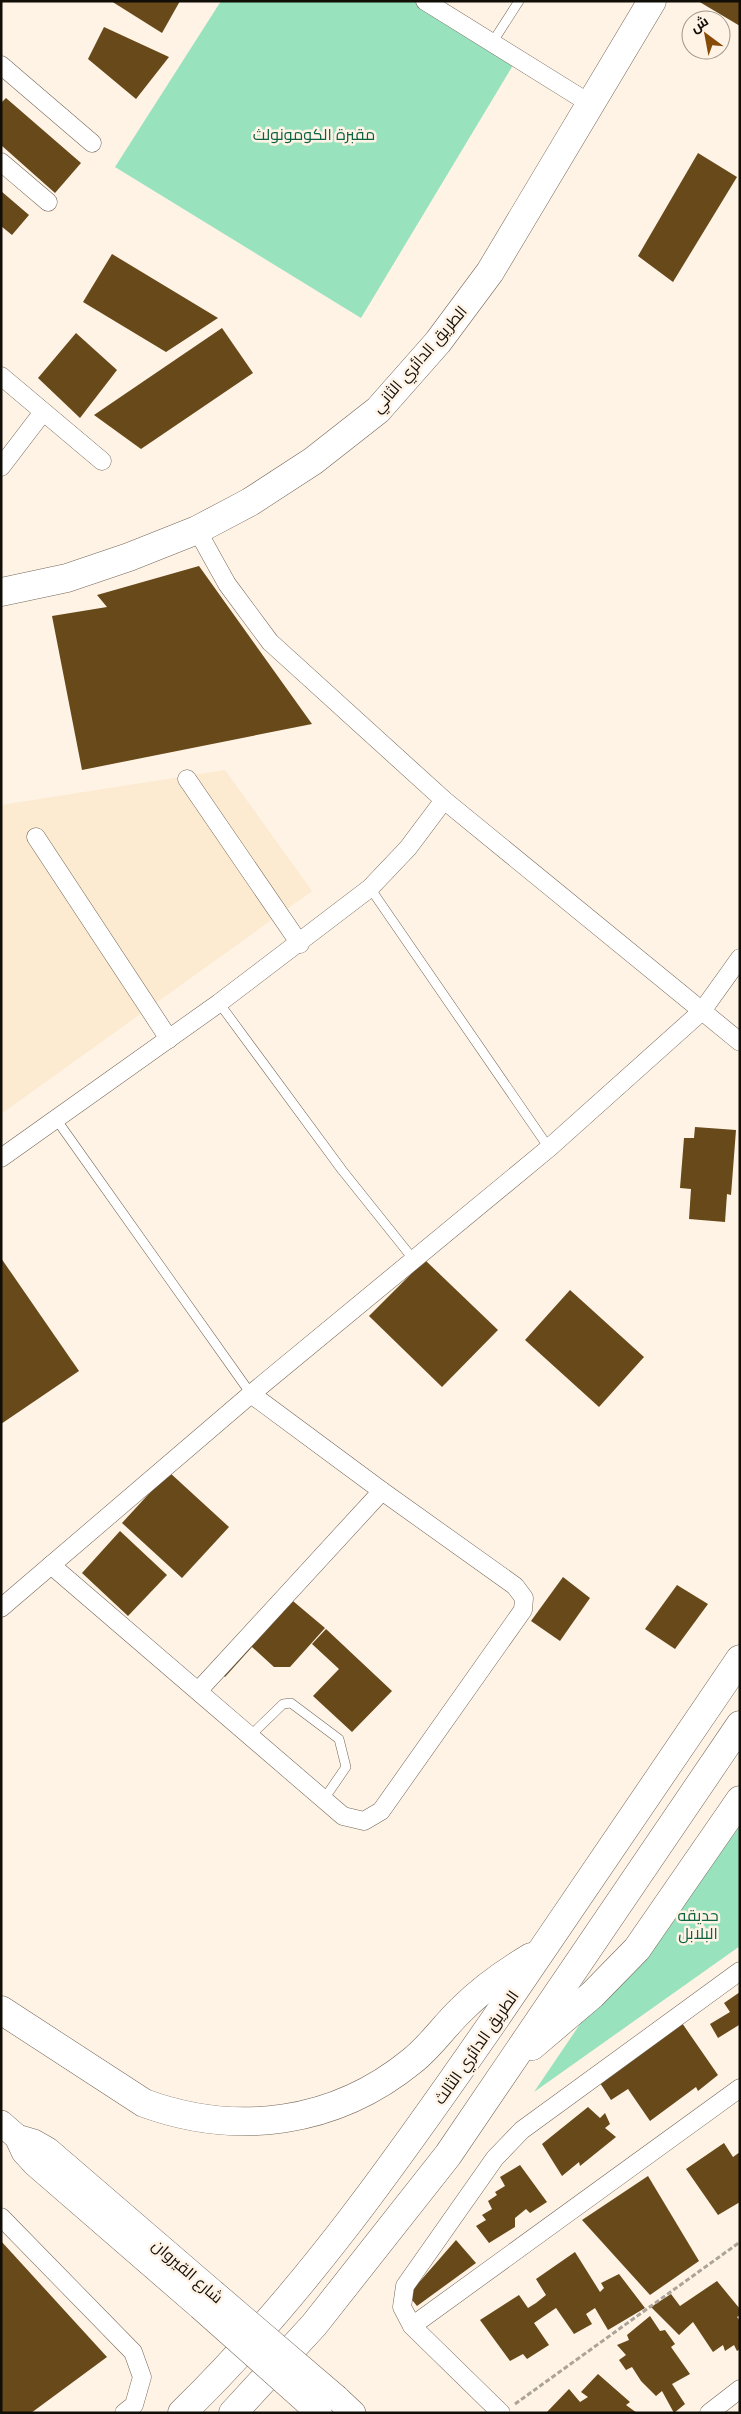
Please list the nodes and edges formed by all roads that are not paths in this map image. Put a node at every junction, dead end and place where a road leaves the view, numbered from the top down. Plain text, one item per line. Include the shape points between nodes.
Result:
1 (425, 1) edge
2 (519, 1) edge
3 (652, 1) edge
4 (492, 43) junction
5 (1, 66) edge
6 (590, 103) junction
7 (92, 143) dead end
8 (1, 162) edge
9 (48, 202) dead end
10 (1, 376) edge
11 (43, 412) junction
12 (102, 461) dead end
13 (1, 467) edge
14 (196, 530) junction
15 (1, 592) edge
16 (187, 779) dead end
17 (444, 800) junction
18 (36, 837) dead end
19 (370, 888) junction
20 (300, 944) junction
21 (740, 958) edge
22 (219, 1003) junction
23 (702, 1011) junction
24 (169, 1039) junction
25 (740, 1042) edge
26 (56, 1119) junction
27 (549, 1148) junction
28 (1, 1158) edge
29 (414, 1260) junction
30 (251, 1394) junction
31 (382, 1491) junction
32 (51, 1565) junction
33 (1, 1608) edge
34 (740, 1659) edge
35 (199, 1690) junction
36 (740, 1725) edge
37 (250, 1735) junction
38 (324, 1799) junction
39 (740, 1800) edge
40 (541, 1952) junction
41 (740, 1971) edge
42 (1, 2010) edge
43 (514, 2058) junction
44 (740, 2088) edge
45 (9, 2130) edge
46 (3, 2221) edge
47 (412, 2326) junction
48 (740, 2389) edge
49 (336, 2408) edge
50 (506, 2410) edge
51 (124, 2413) edge
52 (182, 2413) edge
53 (233, 2413) edge
54 (708, 2413) edge

1 - 4 street
2 - 4 lane
3 - 6 main road, الطريق الدائري الثاني
4 - 6 street
5 - 7 street
6 - 14 main road, الطريق الدائري الثاني via 490,272 438,342 378,410 314,461 250,502
8 - 9 street
10 - 11 street
11 - 12 street
11 - 13 street
14 - 15 main road, الطريق الدائري الثاني via 67,578
14 - 17 street via 227,584 270,642
16 - 20 street
17 - 19 street via 408,848
17 - 23 street
18 - 24 street
19 - 20 street
19 - 27 lane
20 - 22 street
21 - 23 street
22 - 24 street
22 - 29 lane via 342,1170
23 - 25 street
23 - 27 street
24 - 26 street
26 - 28 street
26 - 30 lane
27 - 29 street
29 - 30 street
30 - 31 street
30 - 32 street
31 - 35 street
31 - 38 street via 515,1586 524,1598 523,1610 381,1811 364,1821 343,1816
32 - 33 street
32 - 35 street
34 - 40 main road, الطريق الدائري الثالث
35 - 37 street
36 - 43 main road
37 - 38 street
37 - 38 lane via 283,1704 291,1703 339,1739 346,1768
39 - 43 main road via 632,1955 568,2018
40 - 42 main road via 514,1967 474,1997 432,2043 391,2077 345,2101 278,2120 211,2121 144,2103
40 - 52 main road, الطريق الدائري الثالث via 416,2133 324,2255 285,2304
41 - 47 street via 522,2130 495,2158 405,2286 402,2306
43 - 53 main road via 448,2155 363,2266
44 - 47 street
45 - 49 main road, شارع القيروان, bridge via 35,2164
46 - 51 street via 133,2352 142,2377 134,2404
47 - 50 street
48 - 54 street

